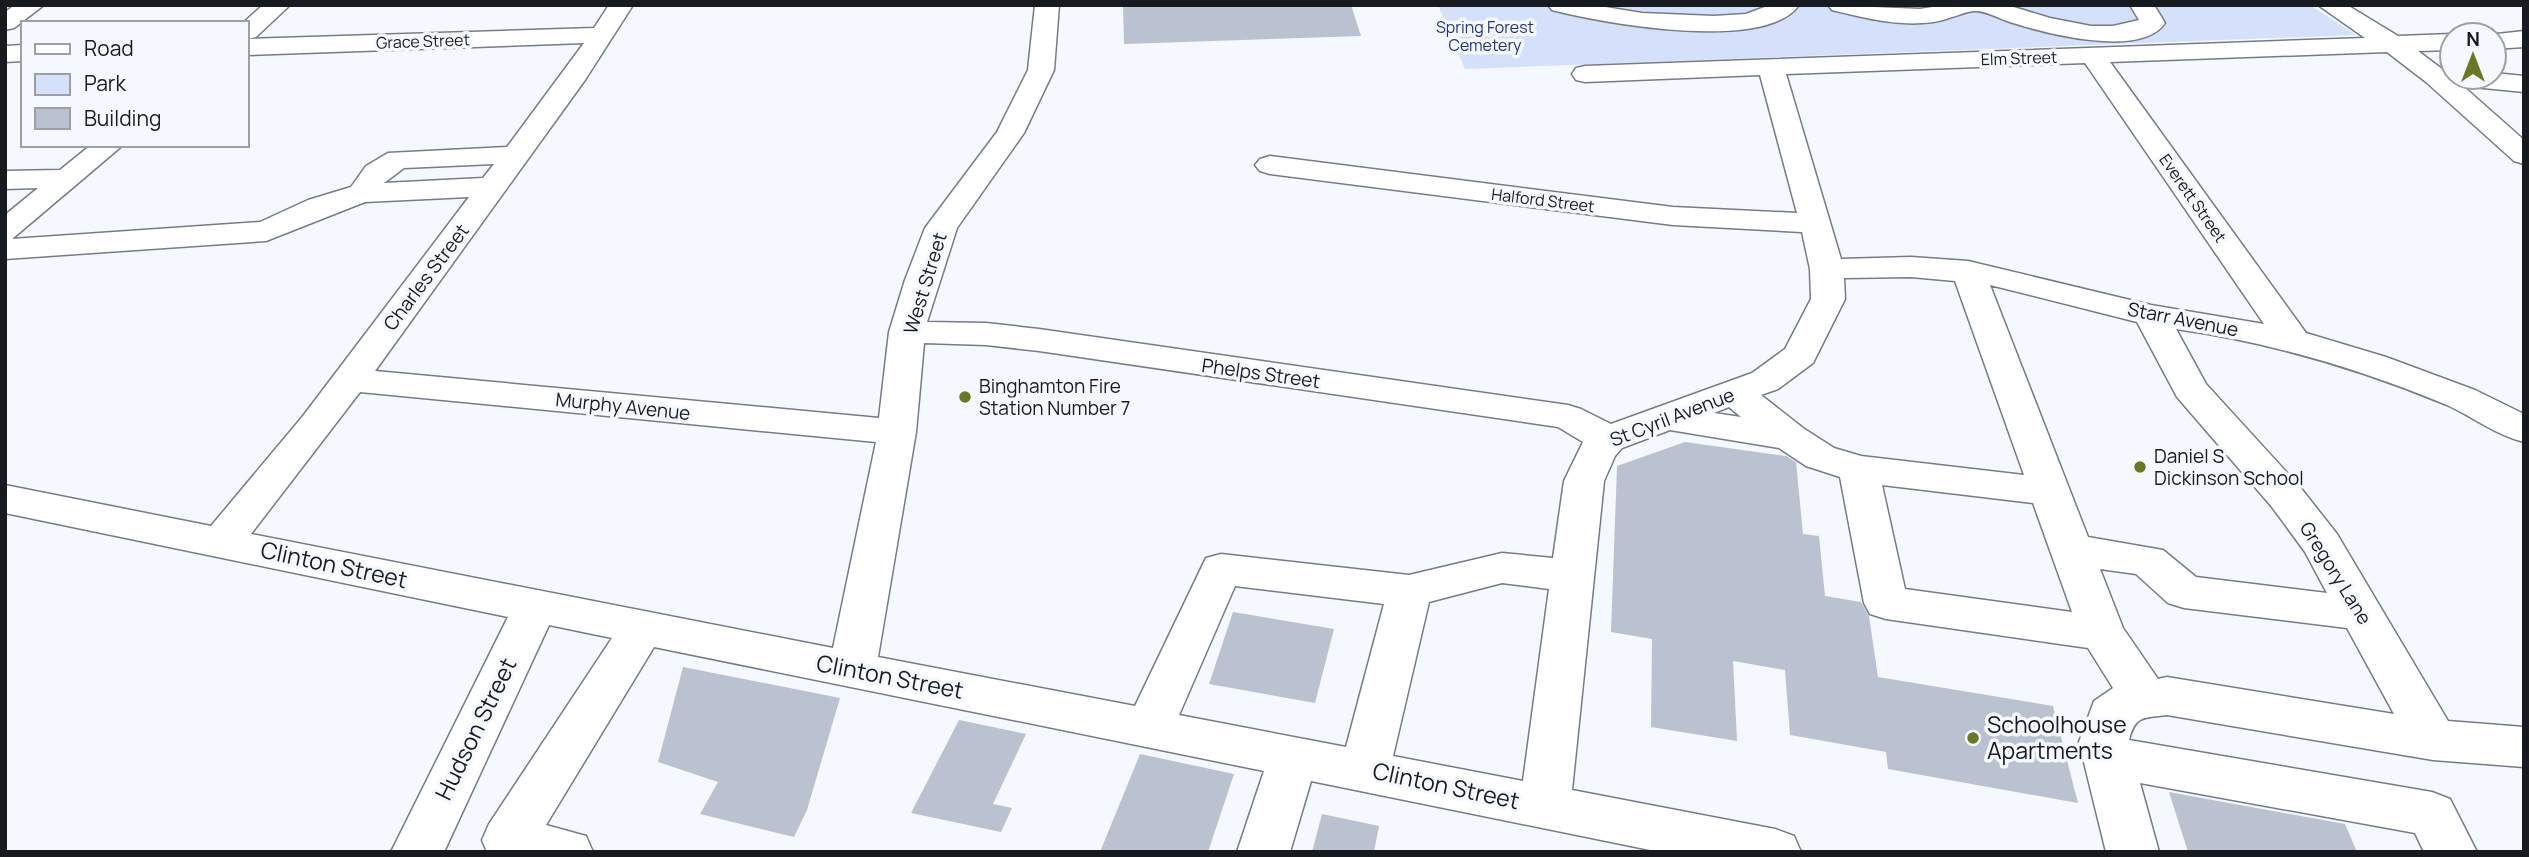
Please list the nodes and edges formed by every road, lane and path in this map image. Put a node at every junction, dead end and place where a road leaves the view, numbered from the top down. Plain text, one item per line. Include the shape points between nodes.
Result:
1 (33, 5) edge
2 (278, 5) edge
3 (621, 5) edge
4 (1047, 5) edge
5 (1560, 5) edge
6 (1787, 5) edge
7 (1840, 5) edge
8 (1966, 5) edge
9 (1981, 5) edge
10 (2142, 5) edge
11 (2330, 5) edge
12 (5, 23) edge
13 (248, 31) edge
14 (600, 35) junction
15 (2438, 43) edge
16 (2394, 45) junction
17 (248, 47) edge
18 (2092, 55) junction
19 (1771, 69) junction
20 (1585, 74) dead end
21 (2435, 76) junction
22 (2524, 84) edge
23 (107, 147) edge
24 (516, 155) junction
25 (2524, 155) edge
26 (1270, 165) dead end
27 (68, 179) junction
28 (5, 180) edge
29 (492, 187) junction
30 (362, 193) junction
31 (1816, 223) junction
32 (8, 231) edge
33 (1827, 269) junction
34 (1971, 280) junction
35 (1914, 284) dead end
36 (2151, 315) junction
37 (907, 332) junction
38 (2293, 341) junction
39 (349, 380) junction
40 (1734, 393) junction
41 (1666, 417) junction
42 (2524, 430) edge
43 (897, 432) junction
44 (1790, 437) junction
45 (1608, 439) junction
46 (1859, 468) junction
47 (2050, 492) junction
48 (5, 499) edge
49 (221, 542) junction
50 (2071, 550) junction
51 (1572, 576) junction
52 (1409, 591) junction
53 (536, 606) junction
54 (2361, 613) junction
55 (643, 627) junction
56 (2102, 633) junction
57 (852, 670) junction
58 (2146, 699) junction
59 (1150, 727) junction
60 (2433, 740) junction
61 (2524, 747) edge
62 (1294, 755) junction
63 (2108, 757) junction
64 (1365, 770) junction
65 (1545, 807) junction
66 (417, 852) edge
67 (568, 852) edge
68 (1263, 852) edge
69 (1775, 852) edge
70 (2133, 852) edge
71 (2451, 852) edge

1 - 12 street
2 - 13 street
3 - 14 street, Charles Street
4 - 37 street, West Street via 1041,70 1010,132 941,228
5 - 6 street via 1605,15 1698,24 1762,20
7 - 8 street via 1919,16
9 - 10 street via 2068,30 2111,33 2144,29 2153,23
11 - 16 street
14 - 17 street, Grace Street
14 - 24 street, Charles Street
15 - 16 street, Elm Street
16 - 18 street, Elm Street
16 - 21 street
18 - 19 street, Elm Street
18 - 38 street, Everett Street
19 - 20 street, Elm Street
19 - 31 street, St Cyril Avenue
21 - 22 street
21 - 25 street
23 - 27 street
24 - 29 street, Charles Street
24 - 30 street via 398,159 376,172
26 - 31 street, Halford Street via 1673,216
27 - 28 street
27 - 32 street
29 - 30 street
29 - 39 street, Charles Street
30 - 32 street via 266,231
31 - 33 street, St Cyril Avenue
33 - 34 street, Starr Avenue via 1911,267
33 - 40 street, St Cyril Avenue via 1828,299 1800,355 1765,382
34 - 35 street
34 - 36 street, Starr Avenue
34 - 47 street
36 - 38 street, Starr Avenue
36 - 54 street, Gregory Lane via 2190,389 2322,544
37 - 43 street, West Street
37 - 45 street, Phelps Street via 1039,340 1568,417
38 - 42 street, Starr Avenue via 2462,398
39 - 43 street, Murphy Avenue
39 - 49 street, Charles Street
40 - 41 street, St Cyril Avenue
40 - 44 street
41 - 44 street
41 - 45 street, St Cyril Avenue
43 - 57 street, West Street
44 - 46 street via 1820,457
45 - 51 street, St Cyril Avenue via 1597,451 1584,481
46 - 47 street
46 - 56 street via 1885,603
47 - 50 street
48 - 49 street, Clinton Street
49 - 53 street, Clinton Street
50 - 54 street via 2148,561 2185,592
50 - 56 street
51 - 52 street via 1502,568
51 - 65 street, St Cyril Avenue
52 - 59 street via 1221,569
52 - 64 street
53 - 55 street, Clinton Street
53 - 66 street, Hudson Street
54 - 60 street, Gregory Lane
55 - 57 street, Clinton Street
55 - 67 street via 508,840
56 - 58 street
57 - 59 street, Clinton Street
58 - 60 street via 2167,696
58 - 63 street via 2130,701 2110,715 2104,743
59 - 62 street, Clinton Street
60 - 61 street
62 - 64 street, Clinton Street
62 - 68 street
63 - 70 street
63 - 71 street via 2432,814
64 - 65 street, Clinton Street
65 - 69 street, Clinton Street

